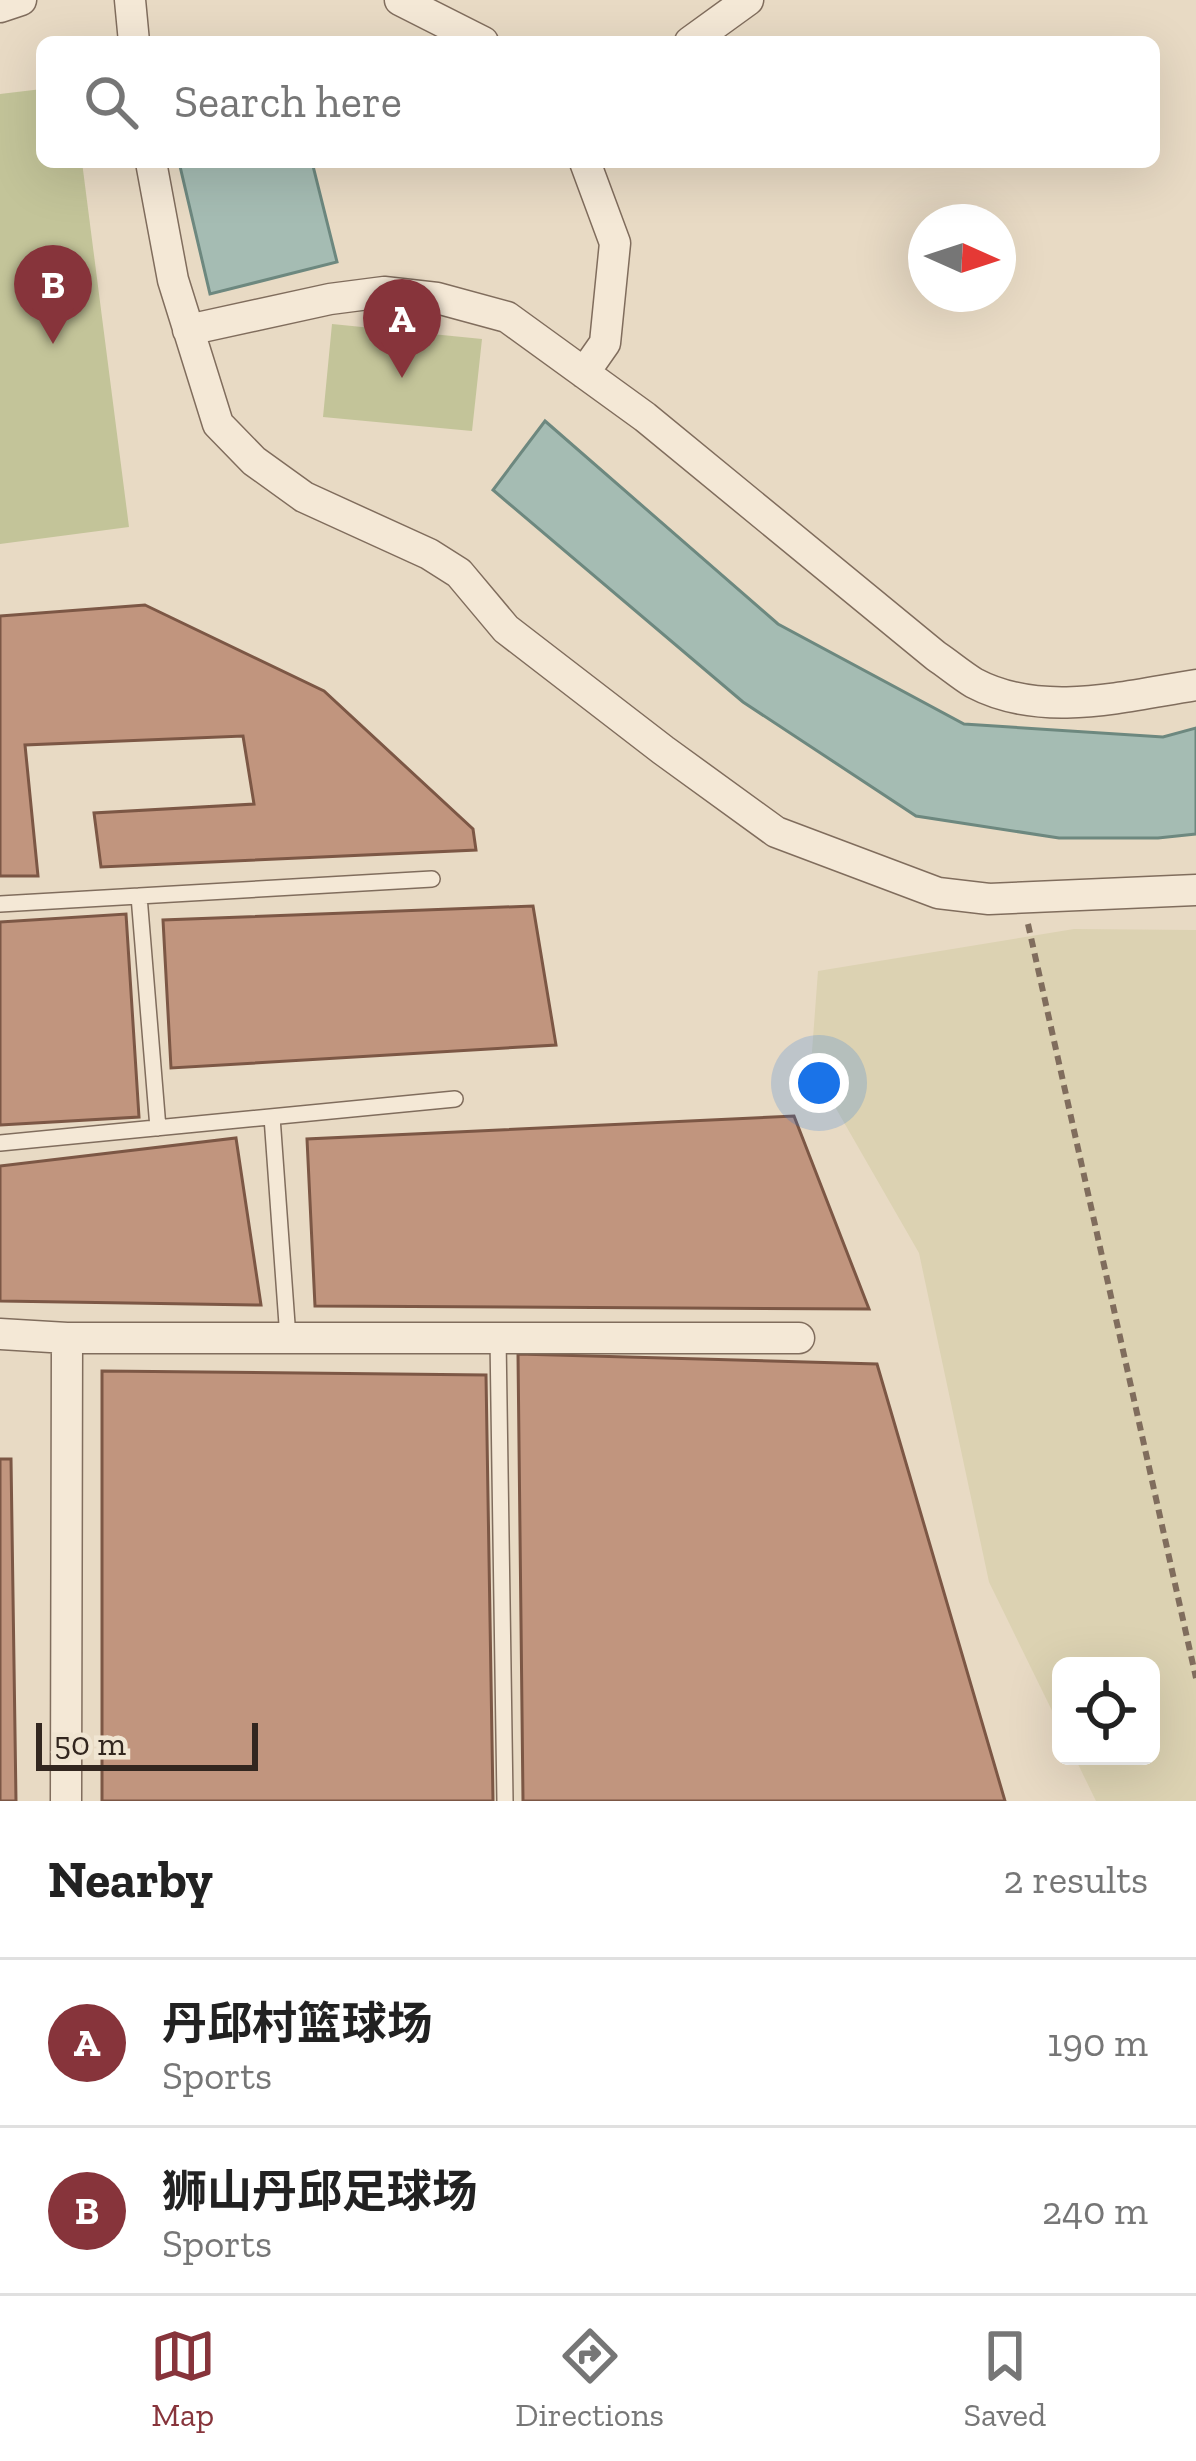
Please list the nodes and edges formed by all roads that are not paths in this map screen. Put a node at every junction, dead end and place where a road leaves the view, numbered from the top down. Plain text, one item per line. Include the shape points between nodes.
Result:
1 (21, 0) edge
2 (130, 0) edge
3 (400, 0) edge
4 (748, 0) edge
5 (0, 7) edge
6 (133, 36) edge
7 (471, 36) edge
8 (698, 36) edge
9 (153, 168) edge
10 (587, 168) edge
11 (188, 330) junction
12 (584, 373) junction
13 (1196, 685) edge
14 (432, 879) dead end
15 (1196, 890) edge
16 (139, 896) junction
17 (0, 904) edge
18 (455, 1099) dead end
19 (272, 1117) junction
20 (158, 1128) junction
21 (0, 1143) edge
22 (0, 1334) edge
23 (67, 1338) junction
24 (288, 1338) junction
25 (498, 1338) junction
26 (799, 1338) dead end
27 (66, 1801) edge
28 (505, 1801) edge

1 - 5 street
2 - 6 street
3 - 7 street
4 - 8 street
9 - 11 street
10 - 12 street via 615,243 605,343
11 - 12 street via 384,292 507,317
11 - 15 street via 218,424 254,461 304,497 458,573 506,628 776,832 938,893 988,899
12 - 13 street via 974,682 1043,703
14 - 16 lane
16 - 17 lane
16 - 20 lane
18 - 19 lane
19 - 20 lane
19 - 24 lane
20 - 21 lane
22 - 23 street
23 - 24 street
23 - 27 street
24 - 25 street
25 - 26 street
25 - 28 lane

